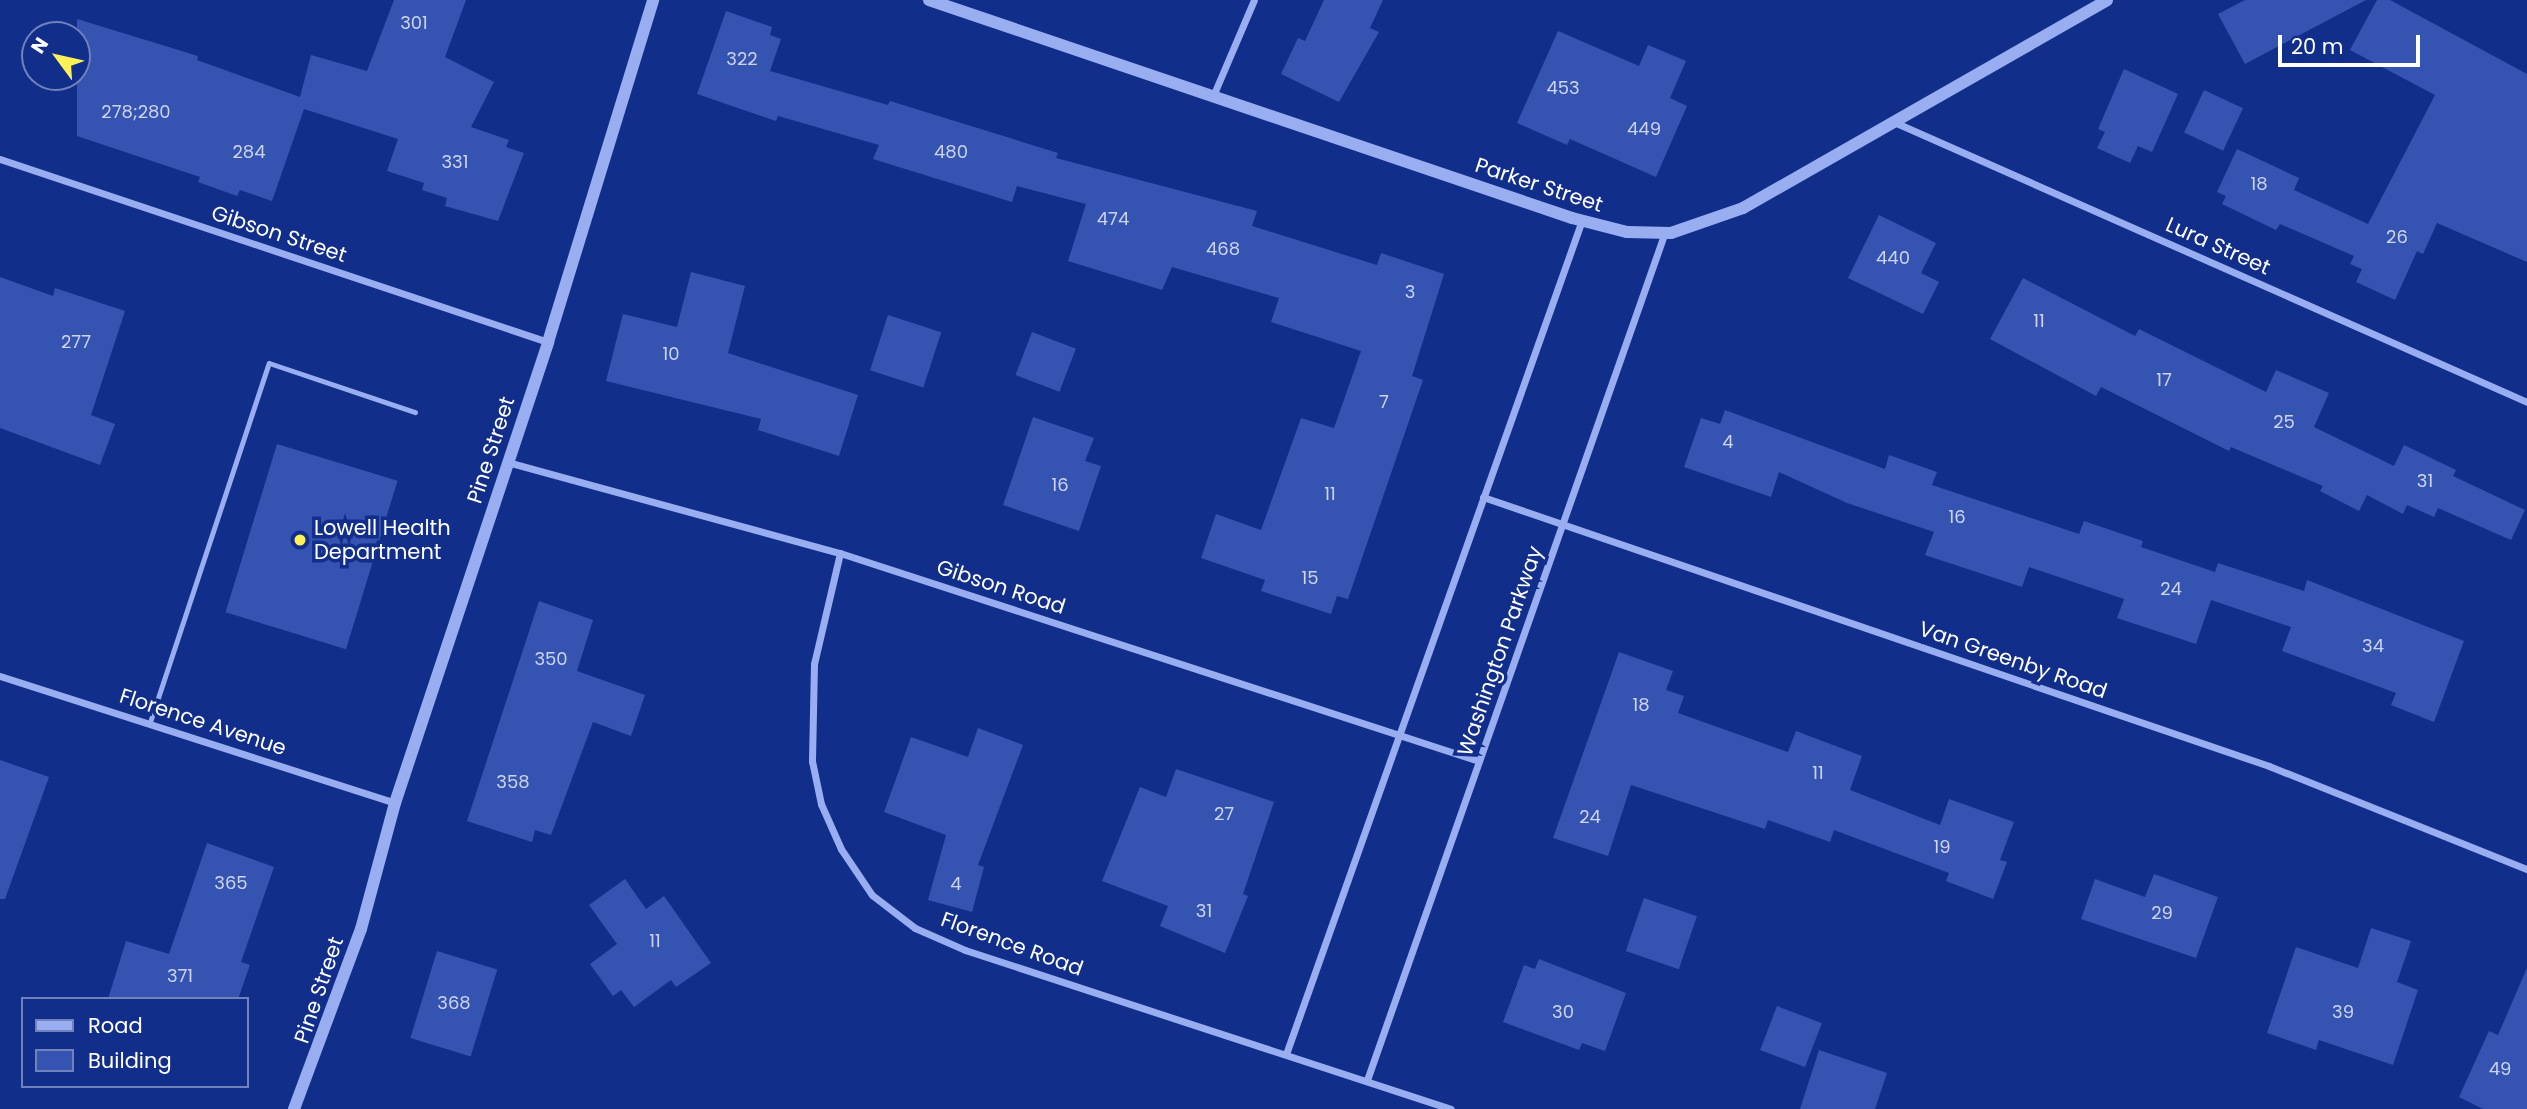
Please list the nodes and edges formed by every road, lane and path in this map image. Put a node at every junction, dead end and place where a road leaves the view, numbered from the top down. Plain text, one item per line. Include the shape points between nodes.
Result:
1 (653, 0) edge
2 (929, 0) edge
3 (1254, 0) edge
4 (2107, 0) edge
5 (1213, 96) junction
6 (1894, 122) junction
7 (0, 159) edge
8 (1582, 220) junction
9 (1665, 232) junction
10 (548, 342) junction
11 (2527, 402) edge
12 (415, 412) dead end
13 (507, 462) junction
14 (1483, 497) junction
15 (1562, 524) junction
16 (840, 553) junction
17 (0, 676) edge
18 (150, 722) junction
19 (1399, 735) junction
20 (1479, 761) junction
21 (395, 803) junction
22 (2527, 869) edge
23 (1286, 1054) junction
24 (1367, 1080) junction
25 (294, 1109) edge
26 (1451, 1109) edge

1 - 10 street, Pine Street
2 - 5 street, Parker Street
3 - 5 street
4 - 6 street, Parker Street
5 - 8 street, Parker Street
6 - 9 street, Parker Street via 1743,208
6 - 11 street, Lura Street
7 - 10 street, Gibson Street
8 - 9 street, Parker Street via 1627,232
8 - 14 street
9 - 15 street, Washington Parkway
10 - 13 street, Pine Street
12 - 18 lane via 269,363
13 - 16 street, Gibson Road
13 - 21 street, Pine Street
14 - 15 street, Van Greenby Road
14 - 19 street
15 - 20 street, Washington Parkway
15 - 22 street, Van Greenby Road via 2269,766
16 - 19 street, Gibson Road
16 - 23 street, Florence Road via 814,664 812,761 821,804 841,849 872,895 915,928 965,950
17 - 18 street, Florence Avenue
18 - 21 street, Florence Avenue
19 - 20 street, Gibson Road
19 - 23 street
20 - 24 street, Washington Parkway
21 - 25 street, Pine Street via 360,929
23 - 24 street, Florence Road
24 - 26 street, Florence Road

